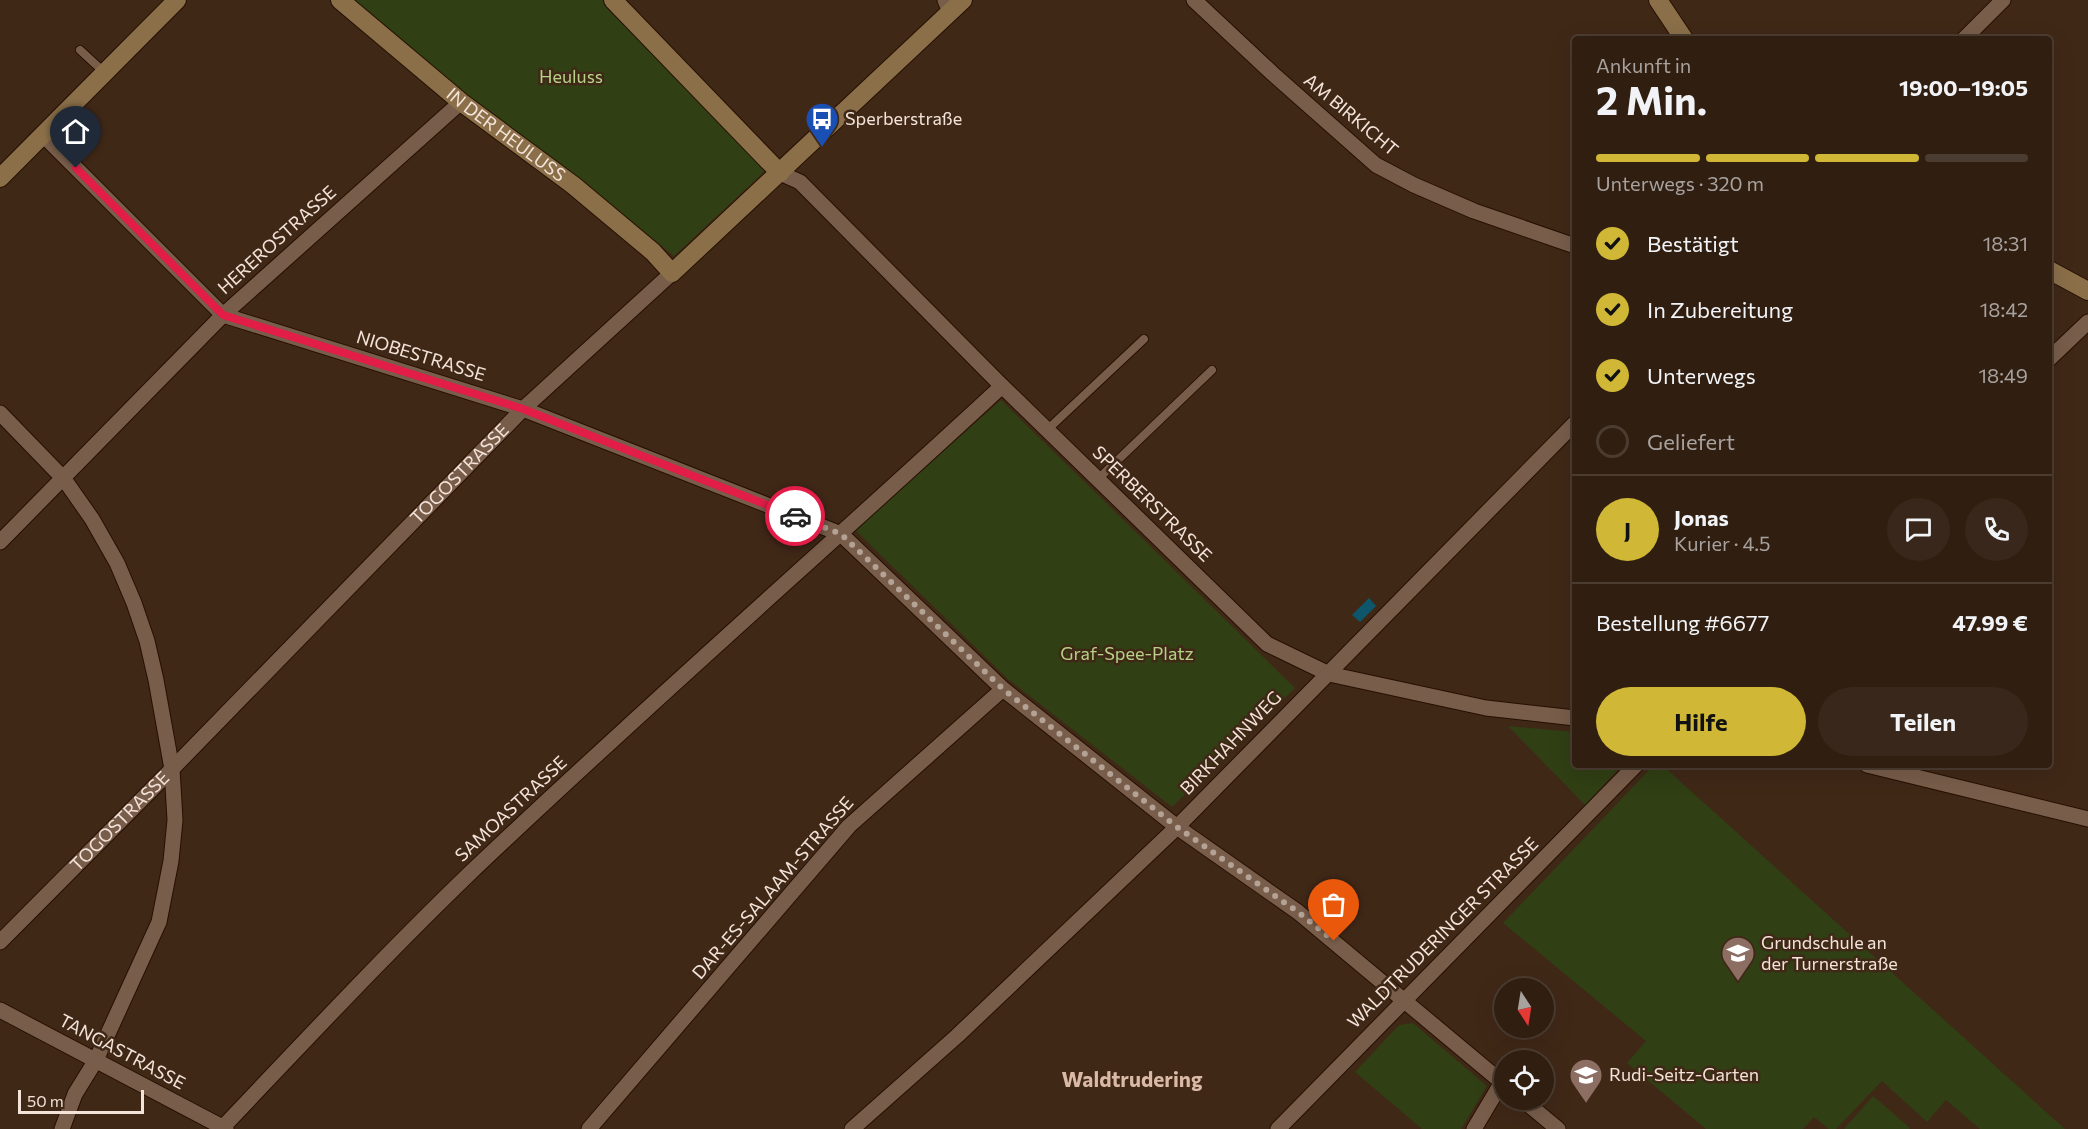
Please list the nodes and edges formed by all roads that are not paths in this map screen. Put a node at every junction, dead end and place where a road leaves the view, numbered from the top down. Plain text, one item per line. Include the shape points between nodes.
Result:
1 (177, 0) edge
2 (340, 0) edge
3 (613, 0) edge
4 (1194, 0) edge
5 (1659, 0) edge
6 (2003, 0) edge
7 (952, 4) edge
8 (1682, 36) edge
9 (1967, 36) edge
10 (80, 50) dead end
11 (105, 73) junction
12 (461, 102) junction
13 (43, 135) junction
14 (780, 173) junction
15 (0, 178) edge
16 (1572, 245) edge
17 (2052, 272) edge
18 (672, 273) junction
19 (2088, 291) edge
20 (223, 315) junction
21 (2088, 322) edge
22 (1144, 339) dead end
23 (2052, 357) edge
24 (1212, 370) dead end
25 (1002, 386) junction
26 (523, 409) junction
27 (0, 413) edge
28 (1572, 426) edge
29 (1047, 430) junction
30 (64, 479) junction
31 (1098, 479) junction
32 (841, 534) junction
33 (0, 542) edge
34 (1329, 674) junction
35 (1003, 689) junction
36 (1572, 718) edge
37 (1633, 768) edge
38 (1880, 768) edge
39 (172, 769) junction
40 (2088, 819) edge
41 (1177, 827) junction
42 (0, 942) edge
43 (1404, 999) junction
44 (0, 1010) edge
45 (96, 1060) junction
46 (1494, 1075) edge
47 (1494, 1097) edge
48 (1535, 1110) edge
49 (225, 1128) edge
50 (62, 1129) edge
51 (589, 1129) edge
52 (852, 1129) edge
53 (1278, 1129) edge
54 (1474, 1129) edge
55 (1558, 1129) edge

1 - 11 street
2 - 12 street, IN DER HEULUSS
3 - 14 street
4 - 16 street, AM BIRKICHT via 1376,165 1474,211
5 - 8 street
6 - 9 street
7 - 14 street, TOGOSTRASSE
10 - 11 lane
11 - 13 street
12 - 18 street, IN DER HEULUSS via 573,185 653,252
12 - 20 street, HEREROSTRASSE
13 - 15 street
13 - 20 street, NIOBESTRASSE
14 - 18 street, TOGOSTRASSE
14 - 25 street, SPERBERSTRASSE via 800,182
17 - 19 street
18 - 26 street, TOGOSTRASSE
20 - 26 street, NIOBESTRASSE
20 - 30 street, HEREROSTRASSE
21 - 23 street
22 - 29 lane
24 - 31 lane
25 - 29 street, SPERBERSTRASSE
25 - 32 street
26 - 32 street, NIOBESTRASSE
26 - 39 street, TOGOSTRASSE
27 - 30 street
28 - 34 street, BIRKHAHNWEG
29 - 31 street, SPERBERSTRASSE
30 - 33 street, HEREROSTRASSE
30 - 39 street via 117,563 134,603 156,680
31 - 34 street, SPERBERSTRASSE via 1267,644
32 - 35 street
32 - 49 street, SAMOASTRASSE via 468,876 358,985
34 - 36 street, SPERBERSTRASSE via 1486,708
34 - 41 street, BIRKHAHNWEG
35 - 41 street
35 - 51 street, DAR-ES-SALAAM-STRASSE via 849,826
37 - 43 street, WALDTRUDERINGER STRASSE
38 - 40 street
39 - 42 street, TOGOSTRASSE
39 - 45 street via 174,831 159,922
41 - 43 street via 1298,912
41 - 52 street, BIRKHAHNWEG via 957,1036
43 - 46 street
43 - 53 street, WALDTRUDERINGER STRASSE
44 - 45 street, TANGASTRASSE
45 - 49 street, TANGASTRASSE
45 - 50 street via 75,1094
47 - 54 street
48 - 55 street

